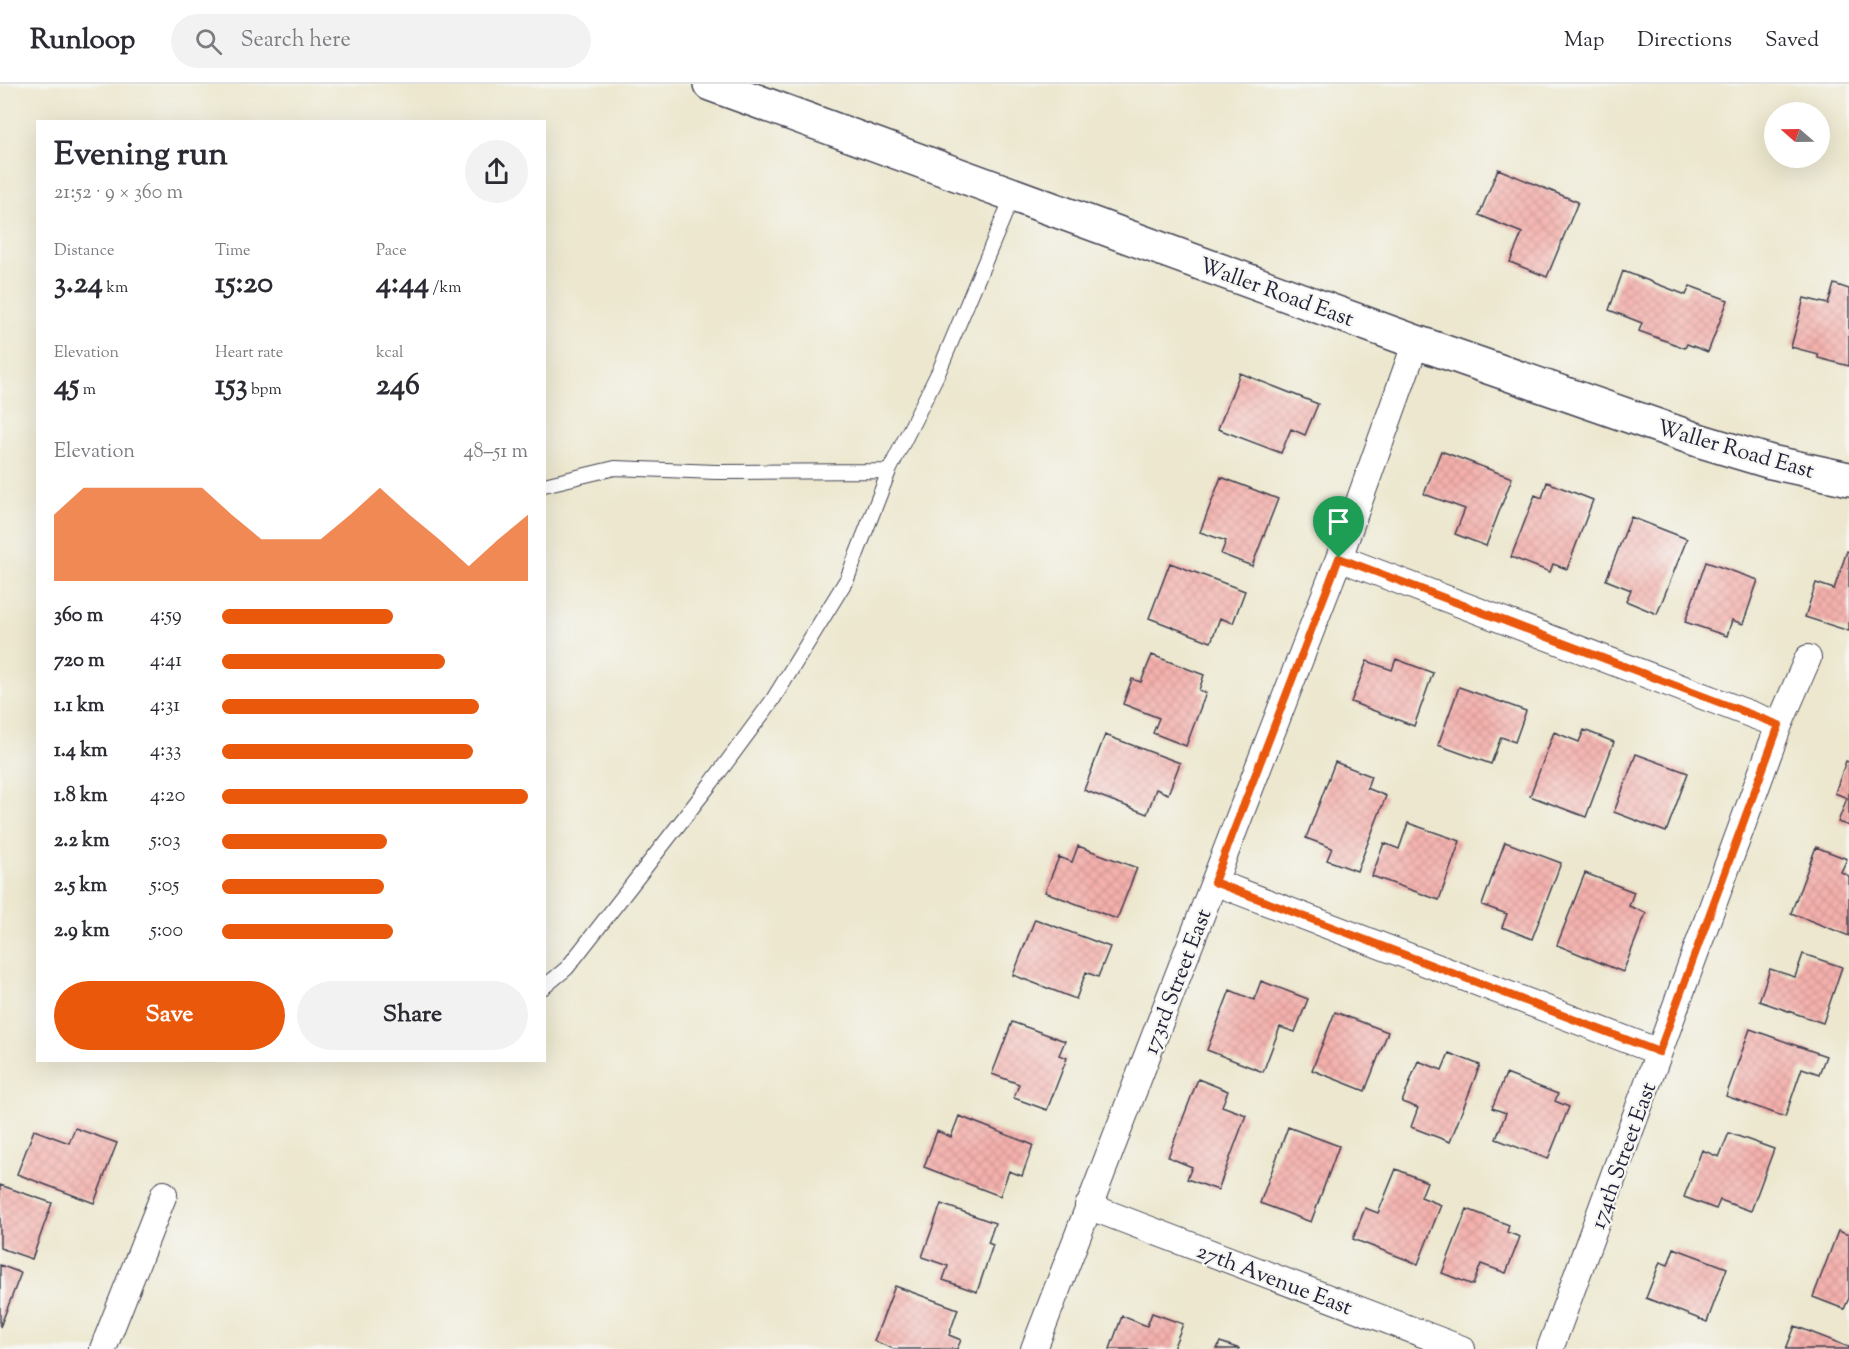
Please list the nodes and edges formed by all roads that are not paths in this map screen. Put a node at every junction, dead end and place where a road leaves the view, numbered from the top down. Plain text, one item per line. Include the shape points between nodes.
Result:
1 (710, 84) edge
2 (1013, 195) junction
3 (1416, 342) junction
4 (889, 471) junction
5 (1849, 478) edge
6 (546, 485) edge
7 (1339, 558) junction
8 (1808, 658) dead end
9 (1779, 725) junction
10 (1214, 882) junction
11 (546, 985) edge
12 (1659, 1052) junction
13 (164, 1194) dead end
14 (1088, 1206) junction
15 (103, 1349) edge
16 (1034, 1349) edge
17 (1462, 1349) edge
18 (1550, 1349) edge

1 - 2 street, Waller Road East
2 - 3 street, Waller Road East
2 - 4 lane via 939,371
3 - 5 street, Waller Road East via 1701,441 1771,462
3 - 7 street, 173rd Street East
4 - 6 lane via 615,468
4 - 11 lane via 847,579 772,701 567,968
7 - 9 street
7 - 10 street, 173rd Street East
8 - 9 street, 174th Street East
9 - 12 street, 174th Street East
10 - 12 street
10 - 14 street, 173rd Street East
12 - 18 street, 174th Street East
13 - 15 street
14 - 16 street, 173rd Street East
14 - 17 street, 27th Avenue East

